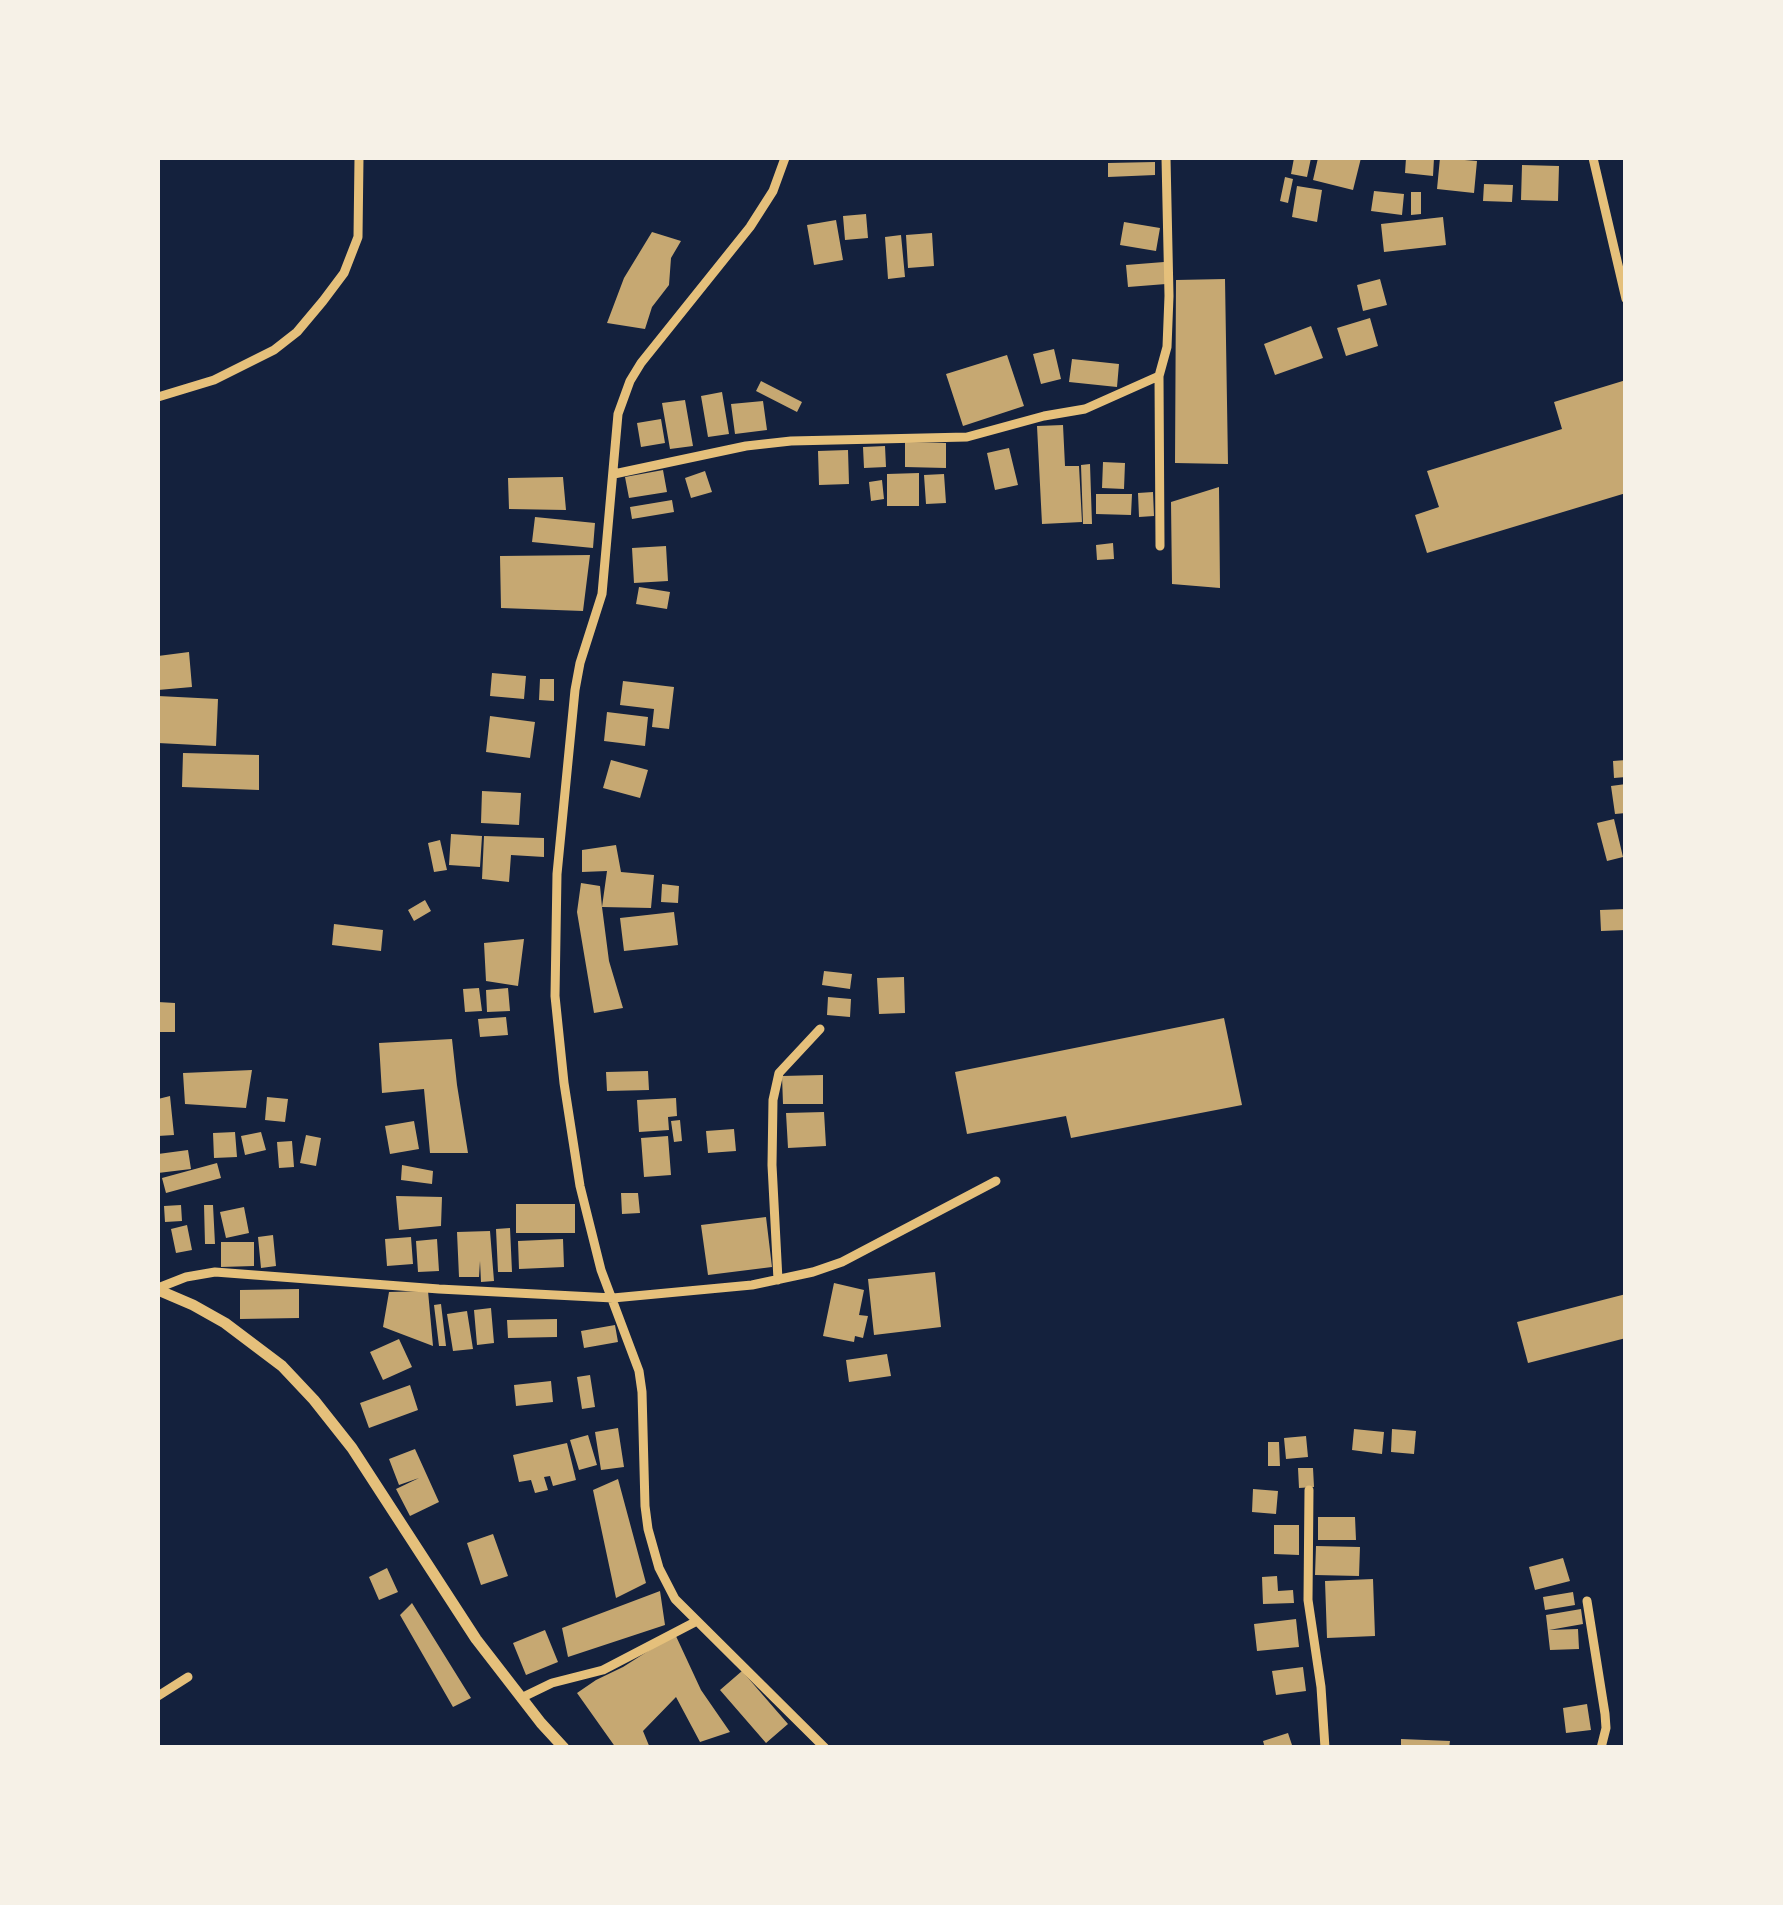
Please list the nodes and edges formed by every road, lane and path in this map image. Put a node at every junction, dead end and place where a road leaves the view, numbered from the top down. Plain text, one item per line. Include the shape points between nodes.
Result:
1 (359, 158) edge
2 (785, 158) edge
3 (1166, 158) edge
4 (1594, 158) edge
5 (1626, 299) edge
6 (1159, 376) junction
7 (158, 397) edge
8 (614, 474) junction
9 (1160, 546) dead end
10 (820, 1028) dead end
11 (996, 1181) dead end
12 (778, 1280) junction
13 (158, 1289) edge
14 (613, 1298) junction
15 (1309, 1490) dead end
16 (1587, 1601) dead end
17 (697, 1621) junction
18 (188, 1677) dead end
19 (158, 1696) edge
20 (521, 1698) junction
21 (564, 1748) edge
22 (825, 1748) edge
23 (1325, 1748) edge
24 (1602, 1748) edge

1 - 7 street via 358,237 344,272 297,332 214,380
2 - 8 street via 750,226 630,381 618,414
3 - 6 street via 1169,296
4 - 5 street
6 - 8 street via 1086,409 966,437 776,443
6 - 9 street
8 - 14 street via 602,594 575,690 555,963 580,1186
10 - 12 street via 779,1073 773,1100
11 - 12 street via 842,1262
12 - 14 street
13 - 14 street via 216,1272
13 - 20 street via 225,1323 314,1400
14 - 17 street via 639,1371 648,1529 667,1586
15 - 23 street via 1308,1600
16 - 24 street via 1606,1728
17 - 20 street via 602,1670
17 - 22 street
18 - 19 street
20 - 21 street

